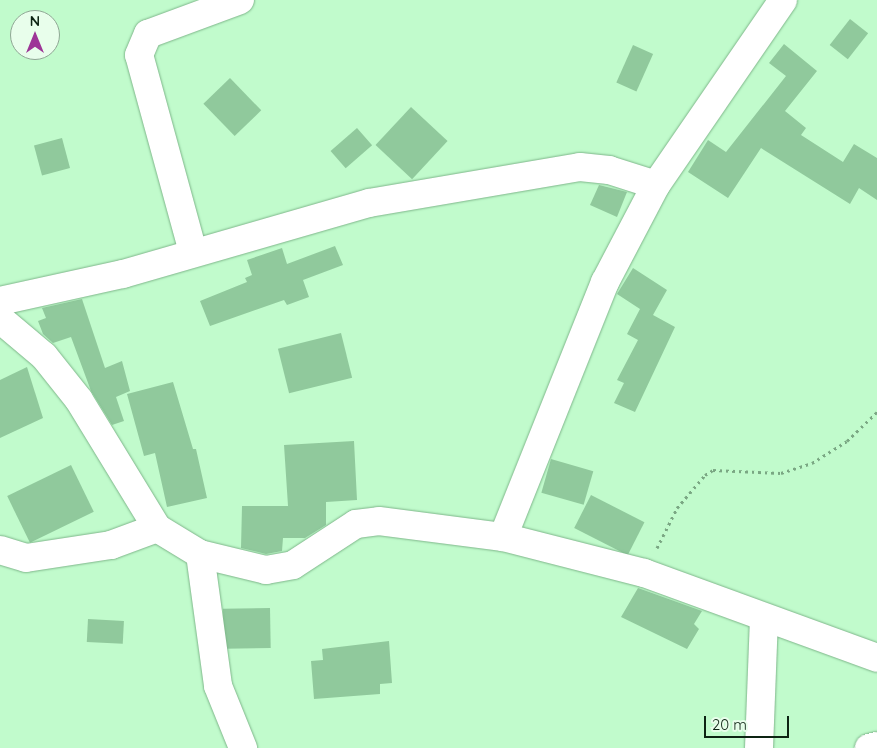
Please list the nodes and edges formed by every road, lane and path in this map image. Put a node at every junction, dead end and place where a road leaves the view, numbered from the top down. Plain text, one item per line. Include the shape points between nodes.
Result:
1 (240, 0) edge
2 (783, 0) edge
3 (656, 185) junction
4 (193, 252) junction
5 (0, 301) edge
6 (0, 319) edge
7 (877, 412) edge
8 (157, 528) junction
9 (503, 537) junction
10 (0, 550) edge
11 (200, 554) junction
12 (644, 573) junction
13 (764, 620) junction
14 (877, 658) edge
15 (877, 746) edge
16 (243, 748) edge
17 (759, 748) edge
18 (869, 748) edge

1 - 4 street via 148,34 139,55
2 - 3 street
3 - 4 street via 609,170 580,167 369,203
3 - 9 street via 605,282
4 - 5 street via 123,274
6 - 8 street via 44,356 79,400
7 - 12 path via 847,441 812,463 781,473 713,470 704,475 677,508
8 - 10 street via 111,545 26,558
8 - 11 street
9 - 11 street via 379,521 356,524 293,565 266,570
9 - 12 street
11 - 16 street via 218,686
12 - 13 street
13 - 14 street
13 - 17 street
15 - 18 street

